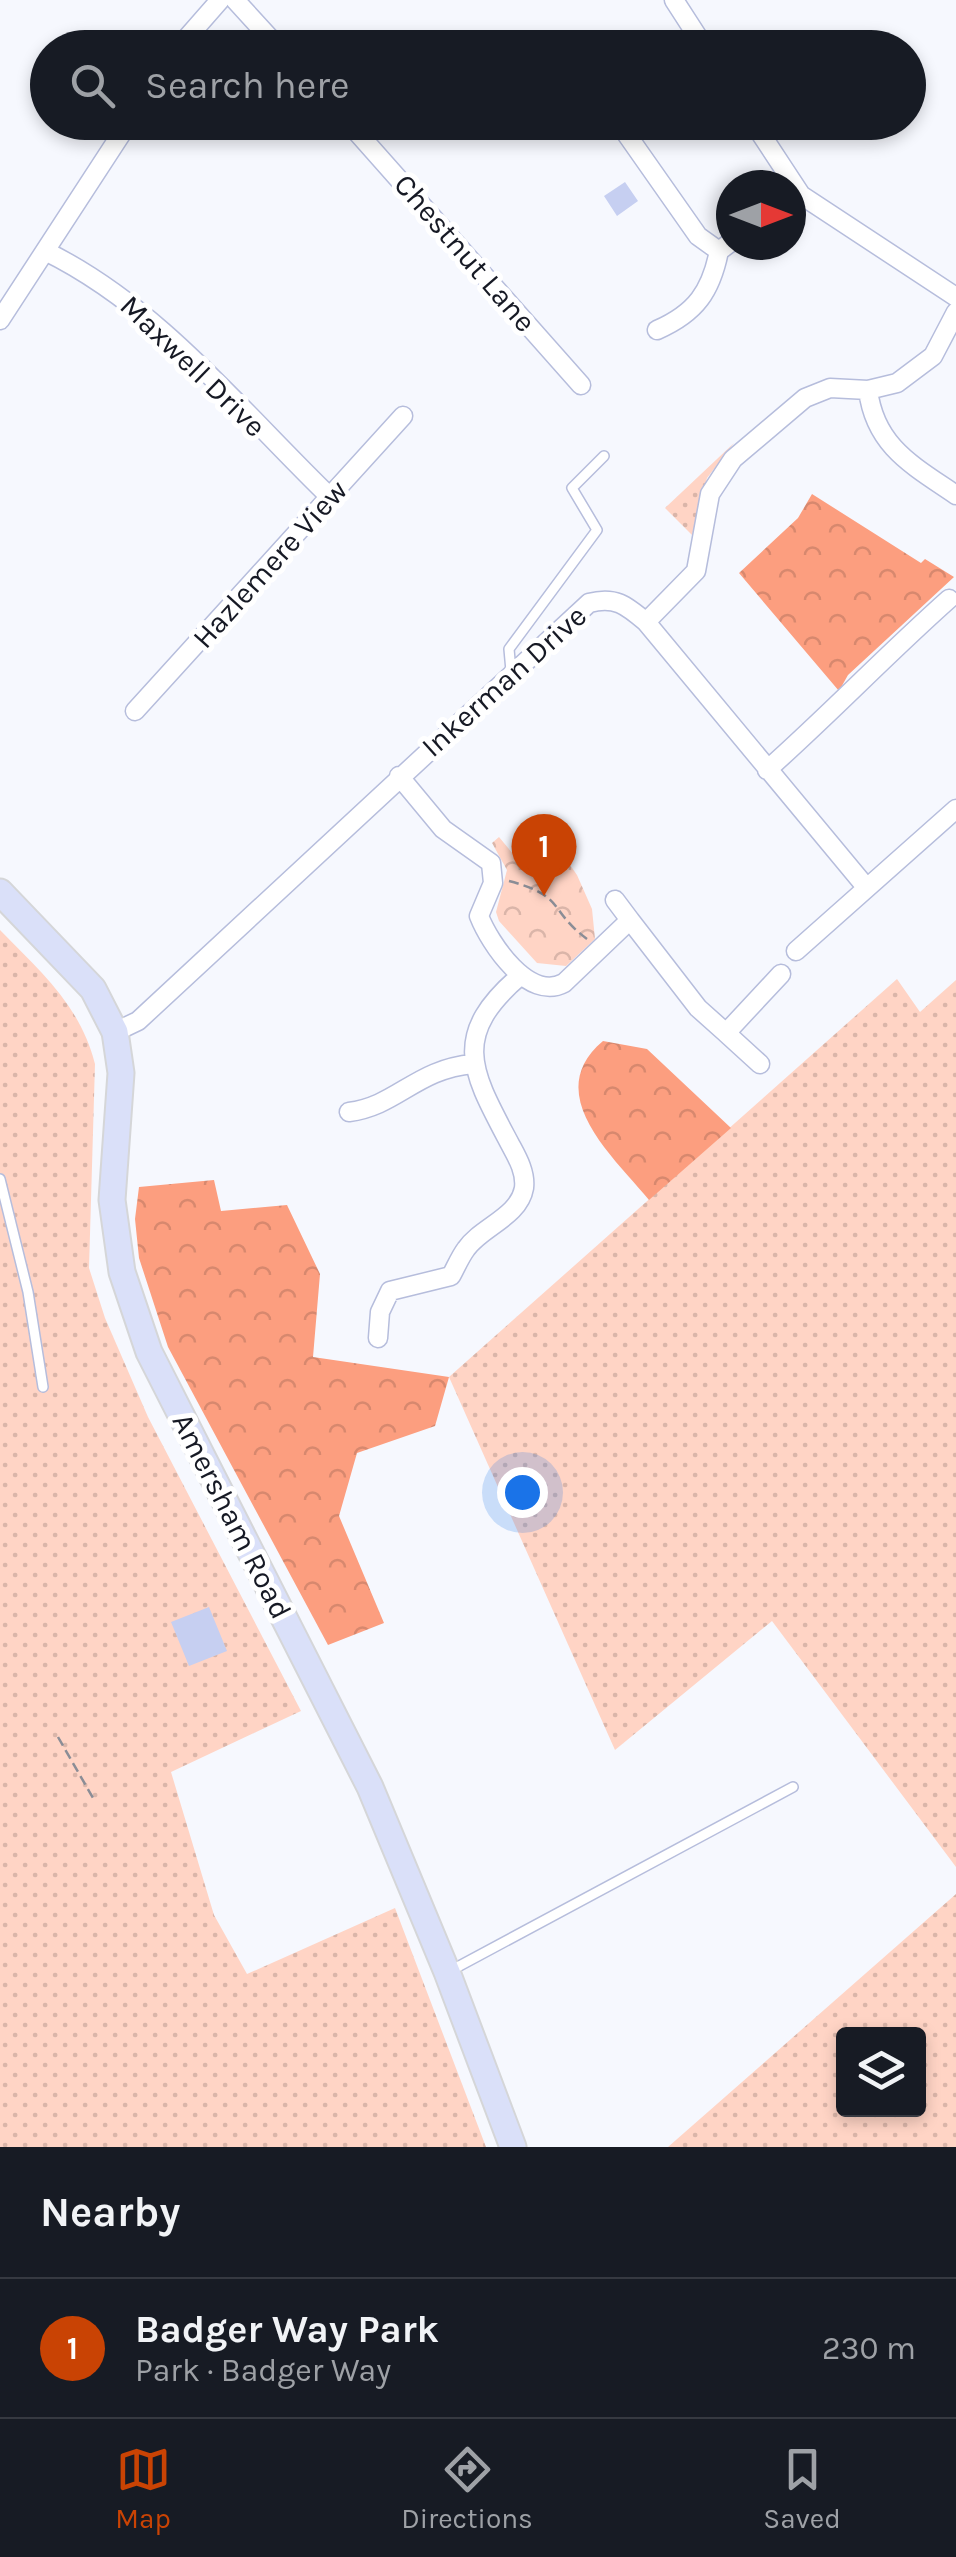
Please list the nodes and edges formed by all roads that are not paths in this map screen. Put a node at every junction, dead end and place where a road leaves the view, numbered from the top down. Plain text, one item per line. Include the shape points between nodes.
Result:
1 (220, 0) edge
2 (235, 0) edge
3 (674, 0) edge
4 (194, 30) edge
5 (262, 30) edge
6 (693, 30) edge
7 (117, 140) edge
8 (364, 140) edge
9 (631, 140) edge
10 (763, 140) edge
11 (780, 170) edge
12 (806, 204) edge
13 (716, 243) edge
14 (45, 251) junction
15 (721, 260) edge
16 (956, 297) edge
17 (956, 312) edge
18 (0, 320) edge
19 (657, 330) dead end
20 (581, 385) dead end
21 (868, 390) junction
22 (403, 416) dead end
23 (604, 456) dead end
24 (956, 495) edge
25 (330, 497) junction
26 (948, 599) dead end
27 (646, 622) junction
28 (512, 672) junction
29 (135, 711) dead end
30 (767, 770) junction
31 (399, 776) junction
32 (956, 810) edge
33 (866, 888) junction
34 (0, 892) edge
35 (614, 900) dead end
36 (630, 920) junction
37 (796, 950) dead end
38 (781, 974) dead end
39 (522, 975) junction
40 (115, 1032) junction
41 (726, 1034) junction
42 (473, 1064) junction
43 (760, 1064) dead end
44 (348, 1112) dead end
45 (0, 1179) edge
46 (378, 1338) dead end
47 (43, 1387) dead end
48 (793, 1786) dead end
49 (448, 1972) junction
50 (514, 2147) edge

1 - 4 street
2 - 5 street
3 - 6 street
7 - 14 street
8 - 20 street, Chestnut Lane
9 - 13 street via 698,236
10 - 11 street
12 - 16 street
14 - 18 street
14 - 25 street, Maxwell Drive via 135,306
15 - 19 street via 712,288
17 - 21 street via 934,356 897,383
21 - 24 street via 872,419 890,448
21 - 27 street via 830,388 805,398 733,460 710,494 696,571
22 - 25 street, Hazlemere View
23 - 28 lane via 572,488 596,530 510,649
25 - 29 street, Hazlemere View
26 - 30 street
27 - 28 street, Inkerman Drive via 622,602 589,603
27 - 30 street, Inkerman Drive
28 - 31 street, Inkerman Drive
30 - 33 street, Inkerman Drive
31 - 39 street via 443,830 491,863 492,882 479,916
31 - 40 street, Inkerman Drive via 138,1021
32 - 33 street
33 - 37 street
34 - 40 main road, Amersham Road via 94,990
35 - 36 street
36 - 39 street via 554,988
36 - 41 street
38 - 41 street
39 - 42 street via 490,1002
40 - 49 main road, Amersham Road via 121,1073 112,1200 122,1272 149,1352 370,1788
41 - 43 street
42 - 44 street via 410,1082 374,1109
42 - 46 street via 521,1164 524,1188 516,1206 467,1246 451,1276 390,1291
45 - 47 lane
48 - 49 lane
49 - 50 main road, Amersham Road

